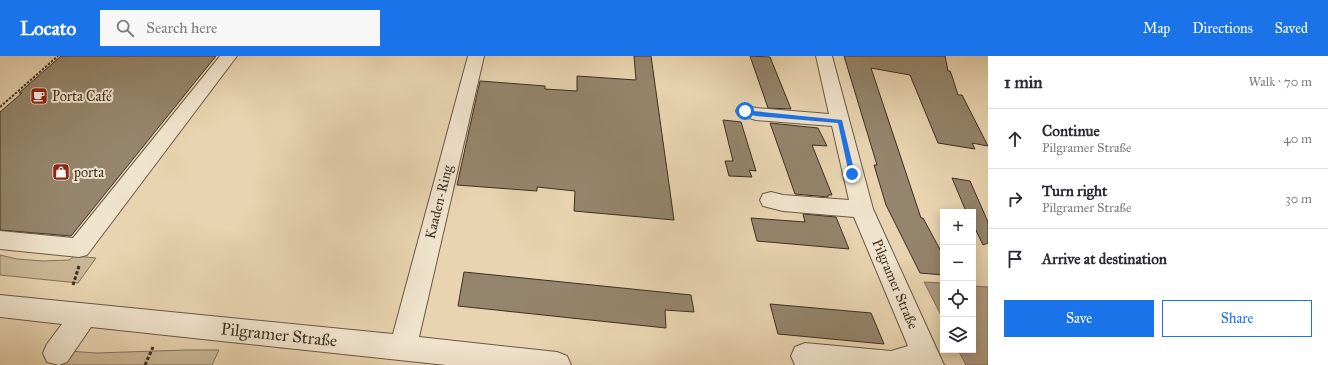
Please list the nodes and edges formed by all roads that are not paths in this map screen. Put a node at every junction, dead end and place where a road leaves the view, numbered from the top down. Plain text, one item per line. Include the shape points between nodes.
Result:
1 (229, 56) edge
2 (476, 56) edge
3 (824, 56) edge
4 (745, 111) dead end
5 (840, 121) junction
6 (771, 200) dead end
7 (862, 209) junction
8 (0, 240) edge
9 (0, 306) edge
10 (84, 315) junction
11 (57, 353) dead end
12 (410, 354) edge
13 (805, 356) dead end
14 (928, 362) edge
15 (557, 365) edge

1 - 8 street via 79,248
2 - 12 street, Kaaden-Ring
3 - 5 street, Pilgramer Straße
4 - 5 street
5 - 7 street, Pilgramer Straße
6 - 7 street
7 - 14 street, Pilgramer Straße
9 - 10 street, Pilgramer Straße
10 - 11 street
10 - 12 street, Pilgramer Straße
12 - 15 street, Pilgramer Straße
13 - 14 street, Pilgramer Straße via 892,364 905,358

